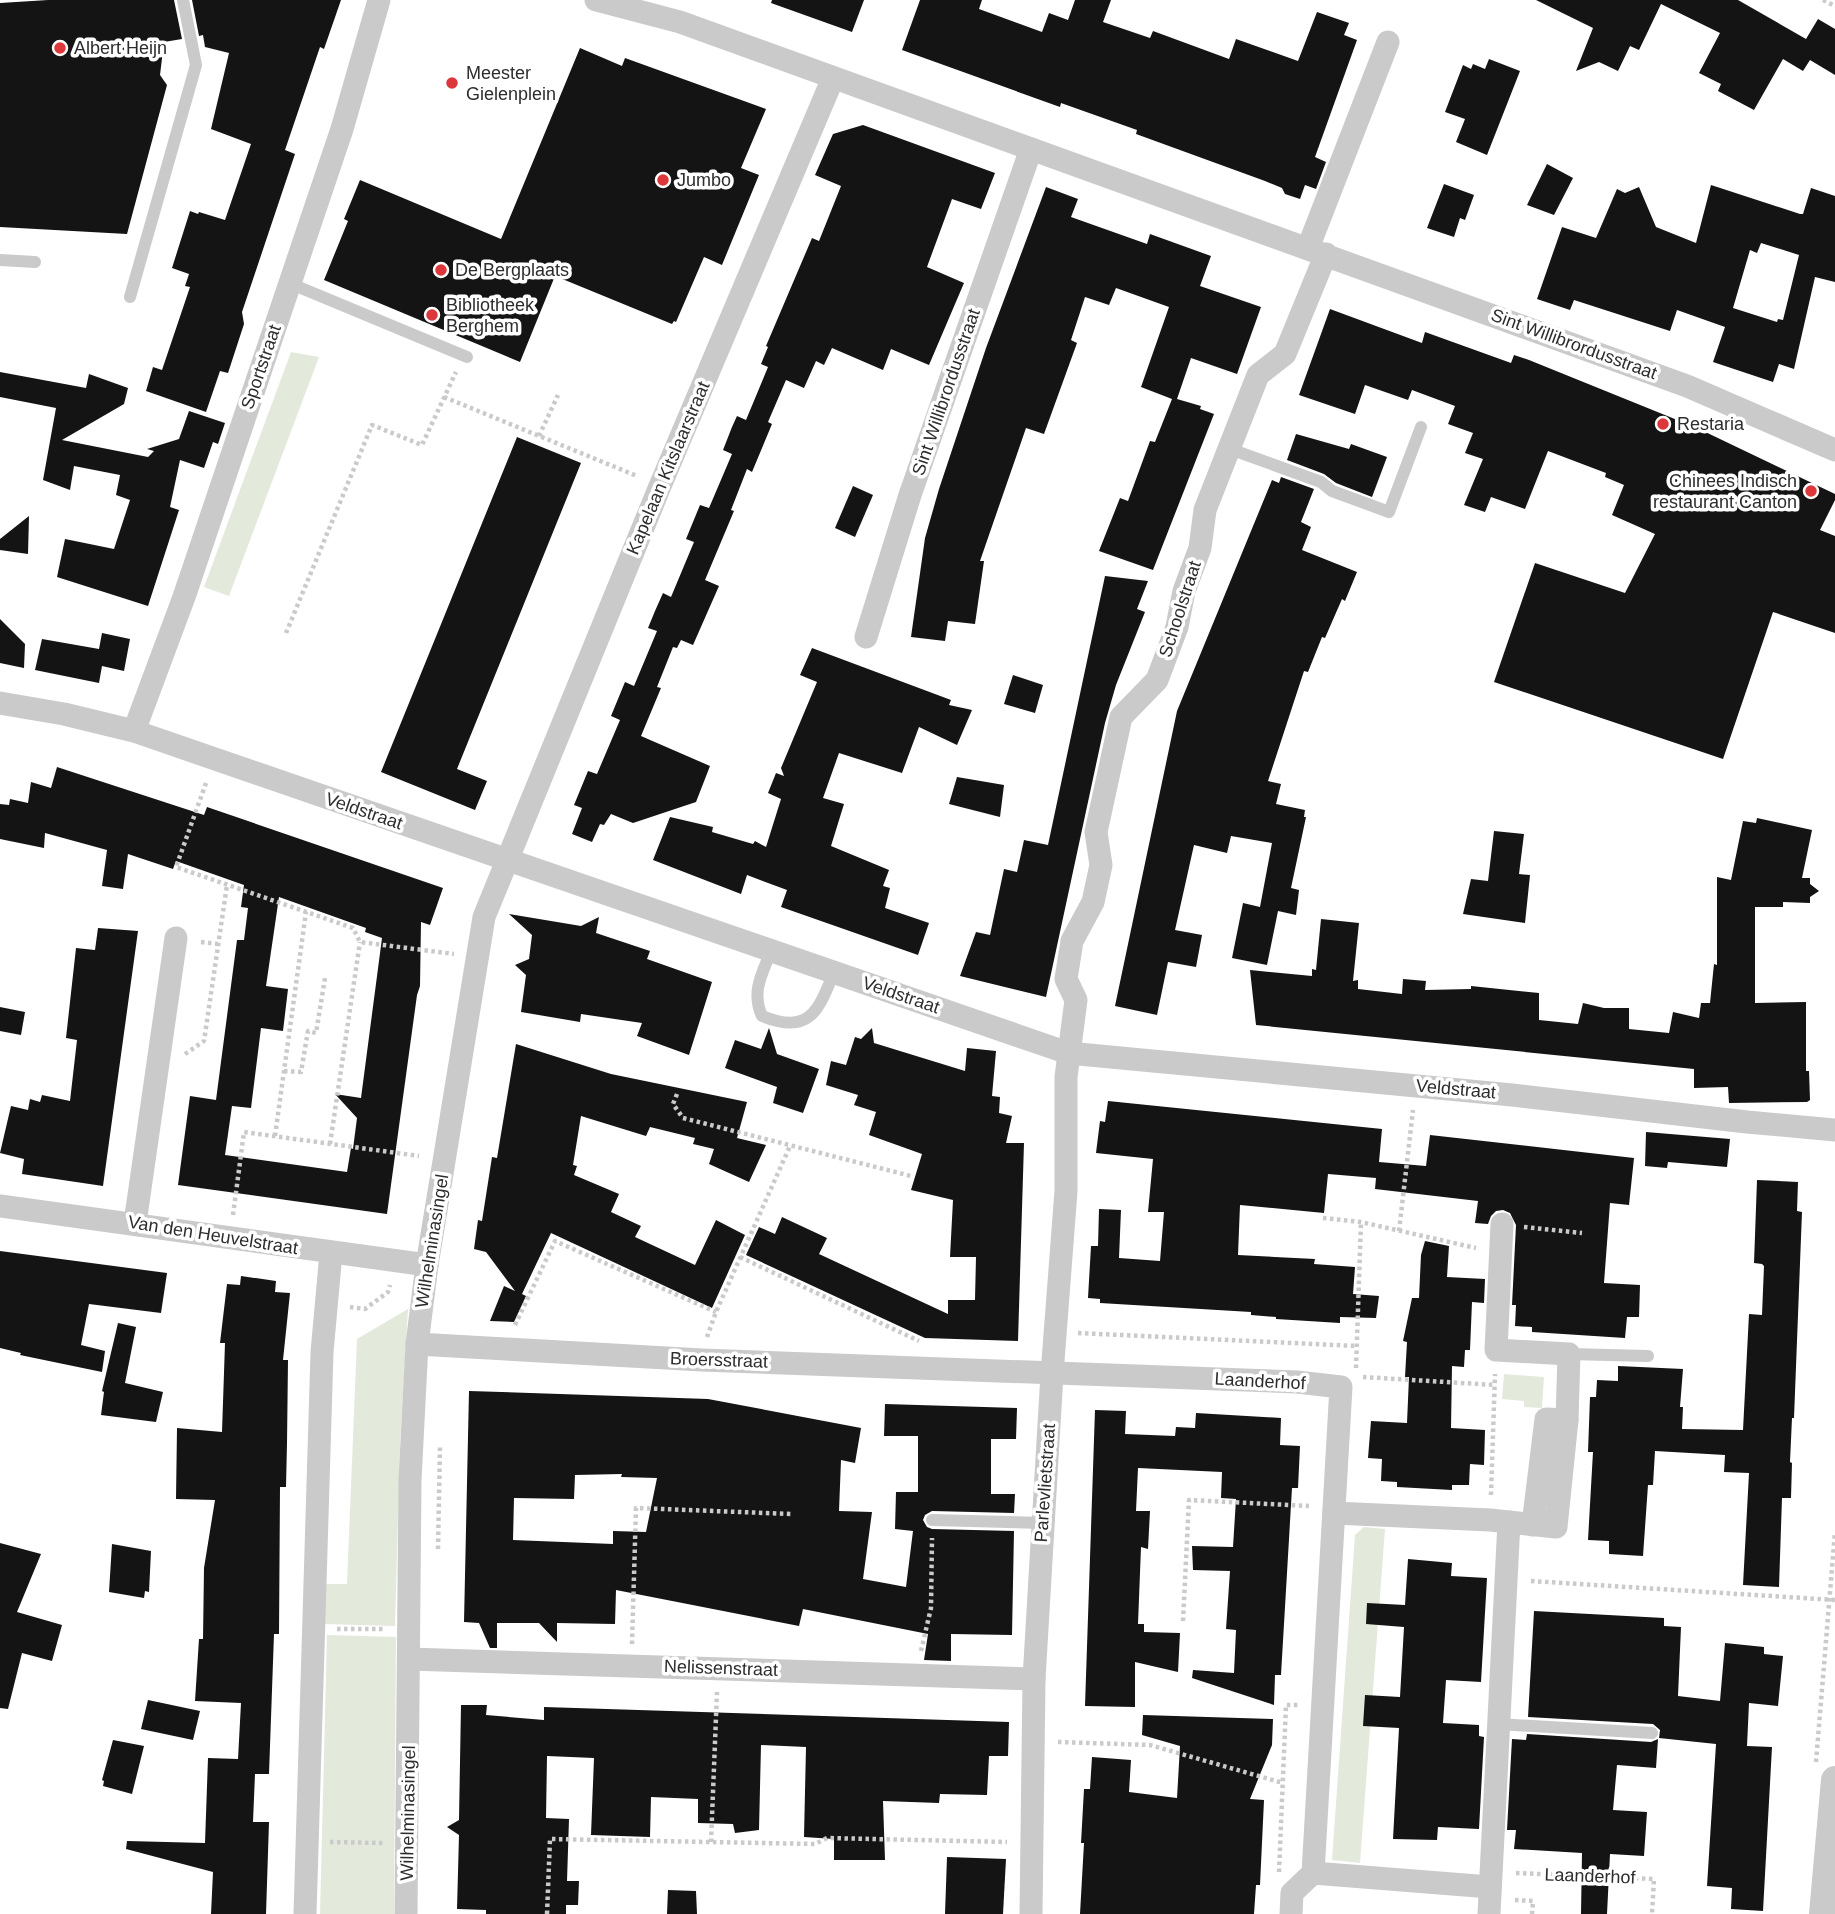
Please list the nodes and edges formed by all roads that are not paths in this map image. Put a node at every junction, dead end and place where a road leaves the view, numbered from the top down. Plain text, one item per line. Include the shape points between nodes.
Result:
1 (183, 0) edge
2 (379, 0) edge
3 (596, 0) edge
4 (1388, 42) dead end
5 (833, 78) junction
6 (1031, 149) junction
7 (1317, 251) junction
8 (0, 260) edge
9 (36, 262) dead end
10 (289, 283) junction
11 (130, 297) dead end
12 (465, 356) road end
13 (1421, 427) dead end
14 (1230, 449) junction
15 (1835, 450) edge
16 (866, 637) dead end
17 (0, 704) edge
18 (134, 731) junction
19 (506, 860) junction
20 (176, 937) dead end
21 (771, 951) junction
22 (834, 972) junction
23 (1068, 1053) junction
24 (1835, 1130) edge
25 (0, 1206) edge
26 (135, 1223) junction
27 (1502, 1224) road end
28 (331, 1253) junction
29 (426, 1265) junction
30 (416, 1344) junction
31 (1569, 1354) junction
32 (1648, 1356) dead end
33 (1052, 1374) junction
34 (1334, 1510) junction
35 (932, 1520) road end
36 (1499, 1521) junction
37 (1043, 1523) junction
38 (409, 1659) junction
39 (1034, 1679) junction
40 (1498, 1724) junction
41 (1652, 1733) dead end
42 (1825, 1773) edge
43 (1313, 1873) junction
44 (1490, 1879) junction
45 (1291, 1904) edge
46 (305, 1914) edge
47 (406, 1914) edge
48 (1031, 1914) edge
49 (1489, 1914) edge
50 (1823, 1914) edge

1 - 11 lane via 196,65
2 - 10 street, Sportstraat via 342,129
3 - 5 street, Sint Willibrordusstraat via 680,22
4 - 7 street
5 - 6 street, Sint Willibrordusstraat
5 - 19 street, Kapelaan Kitslaarstraat
6 - 7 street, Sint Willibrordusstraat
6 - 16 street, Sint Willibrordusstraat via 910,495
7 - 14 street, Schoolstraat via 1285,354 1258,375
7 - 15 street, Sint Willibrordusstraat via 1687,386
8 - 9 lane
10 - 12 lane
10 - 18 street, Sportstraat
13 - 14 lane via 1389,512
14 - 23 street, Schoolstraat via 1205,510 1200,548 1157,680 1121,717 1096,832 1101,865 1093,902 1072,941 1066,979 1076,1000
17 - 18 street, Veldstraat
18 - 19 street, Veldstraat
19 - 21 street, Veldstraat
19 - 29 street, Wilhelminasingel via 484,917
20 - 26 street
21 - 22 street, Veldstraat
21 - 22 lane via 757,986 756,1003 762,1016 777,1022 792,1024 806,1019 821,1005
22 - 23 street, Veldstraat
23 - 24 street, Veldstraat
23 - 33 street, Parlevlietstraat via 1066,1191
25 - 26 street, Van den Heuvelstraat
26 - 28 street, Van den Heuvelstraat
27 - 31 street via 1496,1350
28 - 29 street, Van den Heuvelstraat
28 - 46 street via 322,1352
29 - 30 street, Wilhelminasingel
30 - 33 street, Broersstraat
30 - 38 street, Wilhelminasingel
31 - 32 lane
31 - 36 street via 1556,1527
33 - 34 street, Laanderhof via 1341,1387
33 - 37 street, Parlevlietstraat
34 - 36 street
34 - 43 street, Laanderhof
35 - 37 lane
36 - 40 street via 1506,1579
37 - 39 street, Parlevlietstraat
38 - 39 street, Nelissenstraat
38 - 47 street, Wilhelminasingel
39 - 48 street, Parlevlietstraat
40 - 41 lane
40 - 44 street
42 - 50 street
43 - 44 street
43 - 45 street
44 - 49 street

